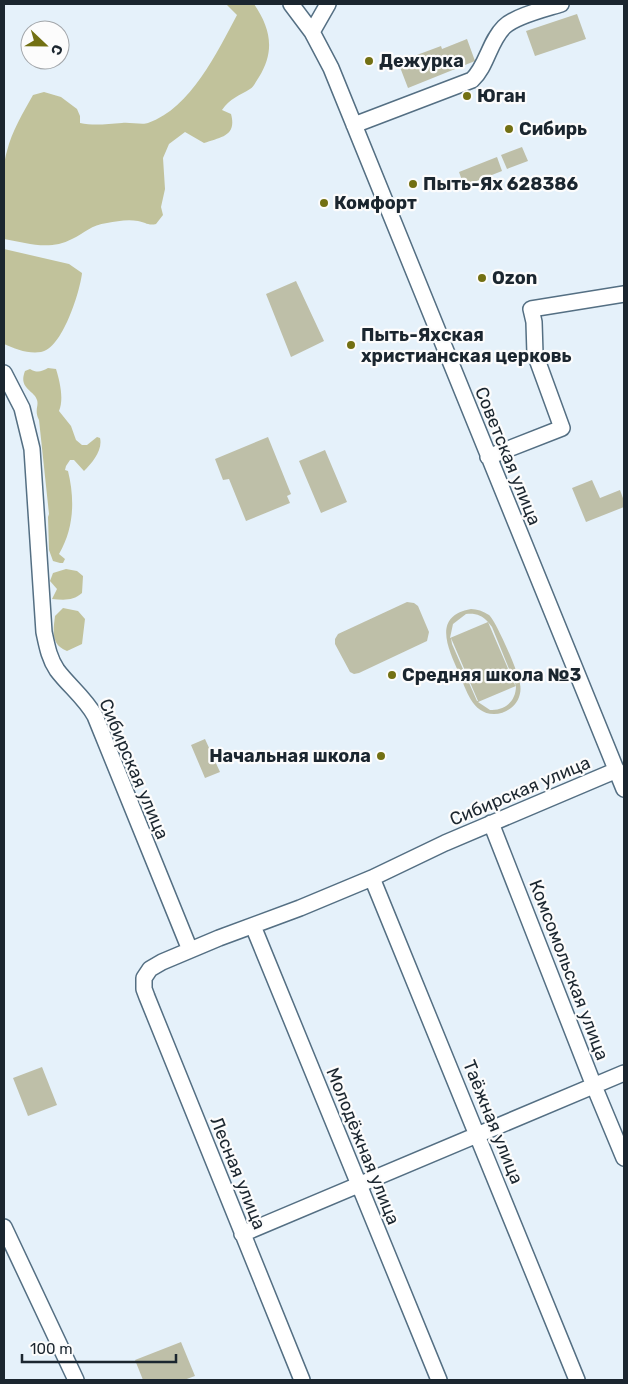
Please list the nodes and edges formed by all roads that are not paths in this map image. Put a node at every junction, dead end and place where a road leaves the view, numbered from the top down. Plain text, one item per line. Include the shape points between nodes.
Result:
1 (291, 4) edge
2 (328, 4) edge
3 (561, 4) edge
4 (312, 32) junction
5 (354, 125) junction
6 (624, 294) edge
7 (4, 373) edge
8 (488, 457) junction
9 (617, 770) junction
10 (624, 789) edge
11 (491, 823) junction
12 (372, 878) junction
13 (253, 926) junction
14 (190, 950) junction
15 (144, 978) joint
16 (624, 1073) edge
17 (594, 1086) junction
18 (478, 1134) junction
19 (624, 1158) edge
20 (358, 1184) junction
21 (4, 1227) edge
22 (242, 1234) junction
23 (76, 1380) edge
24 (302, 1380) edge
25 (439, 1380) edge
26 (577, 1380) edge

1 - 4 street, Советская улица
2 - 4 street
3 - 5 street via 508,23 496,37 472,80
4 - 5 street, Советская улица
5 - 8 street, Советская улица
6 - 8 street via 531,309 534,354 562,428
7 - 14 street, Сибирская улица via 22,408 32,449 47,647 57,669 95,716
8 - 9 street, Советская улица
9 - 10 street, Советская улица
9 - 11 street, Сибирская улица
11 - 12 street, Сибирская улица
11 - 17 street, Комсомольская улица
12 - 13 street, Сибирская улица
12 - 18 street, Таёжная улица
13 - 14 street, Сибирская улица
13 - 20 street, Молодёжная улица
14 - 15 street, Сибирская улица via 150,969
15 - 22 street, Лесная улица via 144,989
16 - 17 street
17 - 18 street
17 - 19 street, Комсомольская улица
18 - 20 street
18 - 26 street, Таёжная улица
20 - 22 street
20 - 25 street, Молодёжная улица
21 - 23 street
22 - 24 street, Лесная улица

